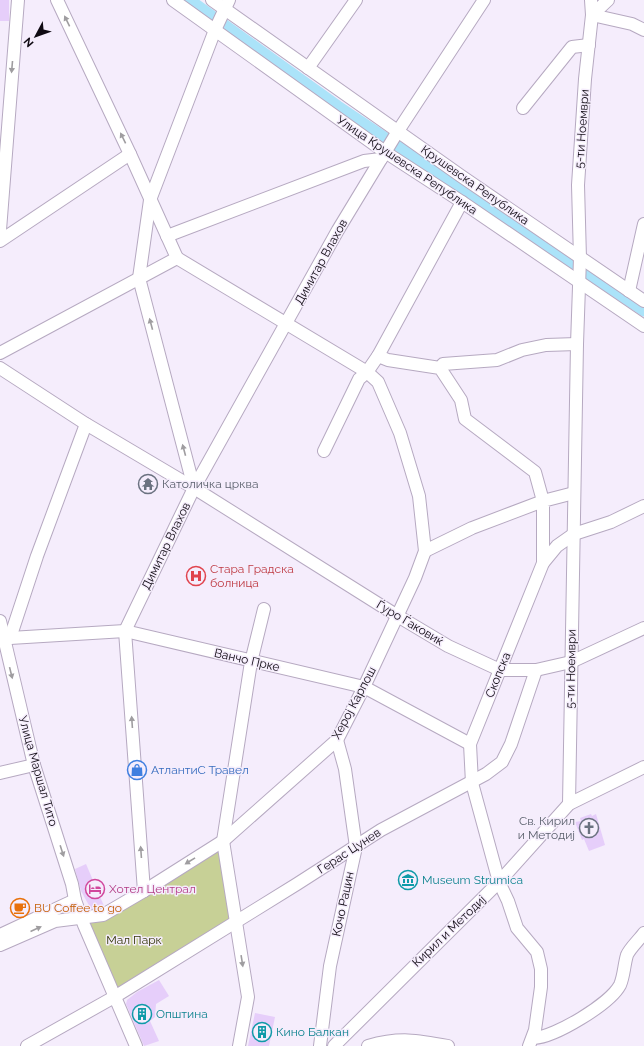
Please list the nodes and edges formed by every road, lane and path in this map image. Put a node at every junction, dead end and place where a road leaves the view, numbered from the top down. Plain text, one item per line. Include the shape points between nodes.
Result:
1 (18, 0) edge
2 (57, 0) edge
3 (173, 0) edge
4 (212, 0) edge
5 (356, 0) edge
6 (484, 0) edge
7 (591, 0) edge
8 (608, 0) edge
9 (227, 5) edge
10 (592, 15) junction
11 (215, 30) junction
12 (644, 30) edge
13 (589, 45) junction
14 (308, 68) junction
15 (523, 108) dead end
16 (398, 131) junction
17 (3, 140) edge
18 (130, 154) junction
19 (383, 156) junction
20 (150, 200) junction
21 (462, 202) junction
22 (644, 224) edge
23 (0, 230) edge
24 (167, 236) junction
25 (0, 241) edge
26 (177, 258) junction
27 (580, 258) junction
28 (138, 278) junction
29 (579, 282) junction
30 (629, 291) junction
31 (644, 301) edge
32 (286, 324) junction
33 (644, 326) edge
34 (577, 344) junction
35 (0, 353) edge
36 (378, 356) junction
37 (0, 368) edge
38 (440, 368) junction
39 (366, 372) junction
40 (86, 424) junction
41 (324, 451) dead end
42 (194, 488) junction
43 (574, 493) junction
44 (543, 501) junction
45 (644, 506) edge
46 (574, 534) junction
47 (425, 551) junction
48 (543, 563) junction
49 (264, 609) dead end
50 (396, 615) junction
51 (0, 621) edge
52 (644, 628) edge
53 (125, 631) junction
54 (5, 639) edge
55 (251, 662) junction
56 (572, 662) junction
57 (500, 670) junction
58 (536, 670) junction
59 (364, 688) junction
60 (337, 740) junction
61 (470, 744) junction
62 (34, 765) junction
63 (644, 767) edge
64 (0, 773) edge
65 (472, 783) junction
66 (569, 804) junction
67 (223, 841) junction
68 (356, 847) junction
69 (499, 882) junction
70 (144, 891) junction
71 (75, 900) junction
72 (82, 919) junction
73 (236, 922) junction
74 (644, 933) edge
75 (0, 935) edge
76 (0, 945) edge
77 (116, 996) junction
78 (532, 1042) edge
79 (27, 1046) edge
80 (136, 1046) edge
81 (239, 1046) edge
82 (320, 1046) edge
83 (334, 1046) edge
84 (368, 1046) edge
85 (448, 1046) edge

1 -> 17 street
18 -> 2 street
3 - 11 street, Улица Крушевска Република
4 - 9 street, Крушевска Република
5 - 14 street
6 - 16 street, Димитар Влахов
7 - 10 street, 5-ти Ноември
8 - 10 street
9 - 11 street
9 - 14 street, Крушевска Република
10 - 12 street via 632,24
10 - 13 street, 5-ти Ноември
11 - 19 street, Улица Крушевска Република
11 - 20 street
13 - 15 street via 572,47
13 - 27 street, 5-ти Ноември via 578,185
14 - 16 street, Крушевска Република
16 - 19 street, Димитар Влахов
16 - 27 street, Крушевска Република
17 - 23 street
18 - 20 street
18 - 25 street
19 - 21 street, Улица Крушевска Република
19 - 24 street
19 - 32 street, Димитар Влахов
20 - 24 street
20 - 28 street
21 - 29 street, Улица Крушевска Република
21 - 36 street
22 - 30 street
24 - 26 street
26 - 28 street
26 - 32 street
27 - 29 street, 5-ти Ноември
27 - 30 street, Крушевска Република
28 - 35 street
42 -> 28 street
29 - 33 street, Улица Крушевска Република
29 - 34 street, 5-ти Ноември
30 - 31 street, Крушевска Република
32 - 39 street
32 - 42 street, Димитар Влахов
34 - 38 street via 546,345 522,350 497,360 443,364
34 - 43 street, 5-ти Ноември
36 - 38 street via 388,360
36 - 39 street
37 - 40 street, Ѓуро Ѓаковиќ
38 - 44 street, Скопска via 461,400 465,420 535,472
39 - 41 street via 353,389
39 - 47 street via 378,382 400,433 420,501
40 - 42 street, Ѓуро Ѓаковиќ
40 - 54 street
42 - 50 street, Ѓуро Ѓаковиќ
42 - 53 street, Димитар Влахов
43 - 44 street
43 - 46 street, 5-ти Ноември
44 - 47 street via 472,528
44 - 48 street, Скопска
45 - 46 street via 611,522
46 - 48 street via 557,546
46 - 56 street, 5-ти Ноември
47 - 50 street, Херој Карпош via 415,578
48 - 57 street, Скопска
49 - 55 street
50 - 57 street, Ѓуро Ѓаковиќ via 448,646
50 - 59 street, Херој Карпош
51 - 54 street, Улица Маршал Тито
52 - 56 street, Ѓуро Ѓаковиќ
53 - 54 street, Ванчо Прке
53 - 55 street, Ванчо Прке
70 -> 53 street, Димитар Влахов
54 -> 62 street, Улица Маршал Тито
55 - 59 street, Ванчо Прке
55 - 67 street
56 - 58 street, Ѓуро Ѓаковиќ
56 - 66 street, 5-ти Ноември
57 - 58 street, Ѓуро Ѓаковиќ
57 - 61 street, Скопска
58 - 65 street, Герас Цунев via 511,744 502,762
59 - 60 street, Херој Карпош
59 - 61 street, Ванчо Прке
60 - 67 street, Херој Карпош
60 - 68 street, Кочо Рацин via 345,769
61 - 65 street, Скопска
62 - 64 street
62 -> 71 street, Улица Маршал Тито
63 - 66 street, Кирил и Методиј
65 - 68 street, Герас Цунев via 381,830
65 - 69 street, Скопска
66 - 69 street, Кирил и Методиј
67 -> 70 street, Херој Карпош
67 - 73 street
68 - 73 street, Герас Цунев
68 - 82 street, Кочо Рацин via 330,966
69 - 78 street, Скопска via 517,928 537,952 541,986
69 - 83 street, Кирил и Методиј
70 - 72 street, Херој Карпош via 102,915
71 - 72 street, Улица Маршал Тито
71 - 75 street
76 -> 72 street, Херој Карпош via 55,921
72 - 77 street, Улица Маршал Тито
73 - 77 street, Герас Цунев
73 -> 81 street via 248,997
74 - 78 street via 628,953 621,984 614,995 584,1016
77 - 79 street, Герас Цунев
77 - 80 street, Улица Маршал Тито
84 - 85 street via 400,1039

